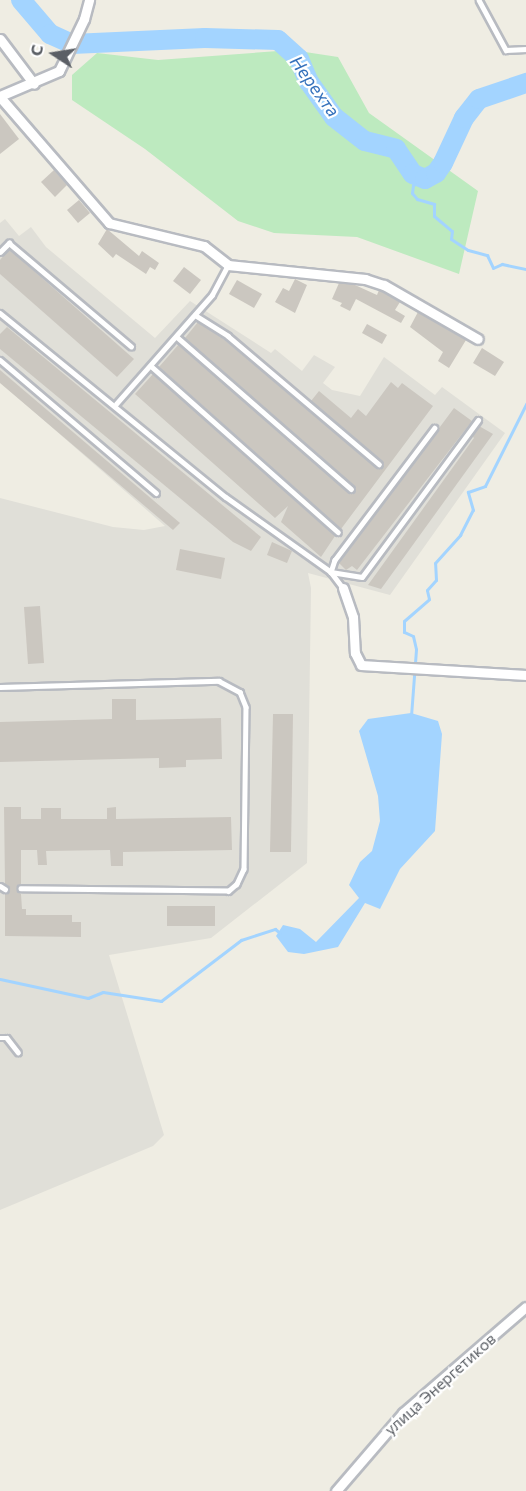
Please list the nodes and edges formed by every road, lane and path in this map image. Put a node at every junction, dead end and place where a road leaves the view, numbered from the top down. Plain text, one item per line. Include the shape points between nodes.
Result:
1 (89, 0) edge
2 (479, 0) edge
3 (0, 39) edge
4 (526, 49) edge
5 (34, 84) junction
6 (0, 97) edge
7 (0, 252) edge
8 (228, 265) junction
9 (0, 313) edge
10 (195, 315) junction
11 (177, 337) junction
12 (478, 339) dead end
13 (131, 346) dead end
14 (0, 360) edge
15 (151, 366) junction
16 (116, 404) junction
17 (478, 420) dead end
18 (435, 428) dead end
19 (380, 464) dead end
20 (351, 489) dead end
21 (156, 493) dead end
22 (338, 532) dead end
23 (331, 572) junction
24 (343, 588) joint
25 (526, 675) edge
26 (0, 687) edge
27 (21, 889) dead end
28 (0, 1038) edge
29 (18, 1052) dead end
30 (526, 1307) edge
31 (336, 1491) edge

1 - 5 street via 59,71
2 - 4 lane via 506,51
3 - 5 street
5 - 6 street
6 - 8 street via 109,223 204,246
7 - 13 lane via 9,243
8 - 10 lane via 212,295
8 - 12 street via 364,279 384,285
9 - 16 lane
10 - 11 lane
10 - 19 lane via 228,336
11 - 15 lane
11 - 20 lane
14 - 21 lane
15 - 16 lane
15 - 22 lane
16 - 23 lane via 226,496
17 - 23 lane via 362,577
18 - 23 lane via 335,560
23 - 24 lane
24 - 25 street via 353,618 355,653 361,665
26 - 27 lane via 219,681 240,692 246,707 244,869 229,891
28 - 29 lane via 7,1038
30 - 31 street, улица Энергетиков via 403,1413

